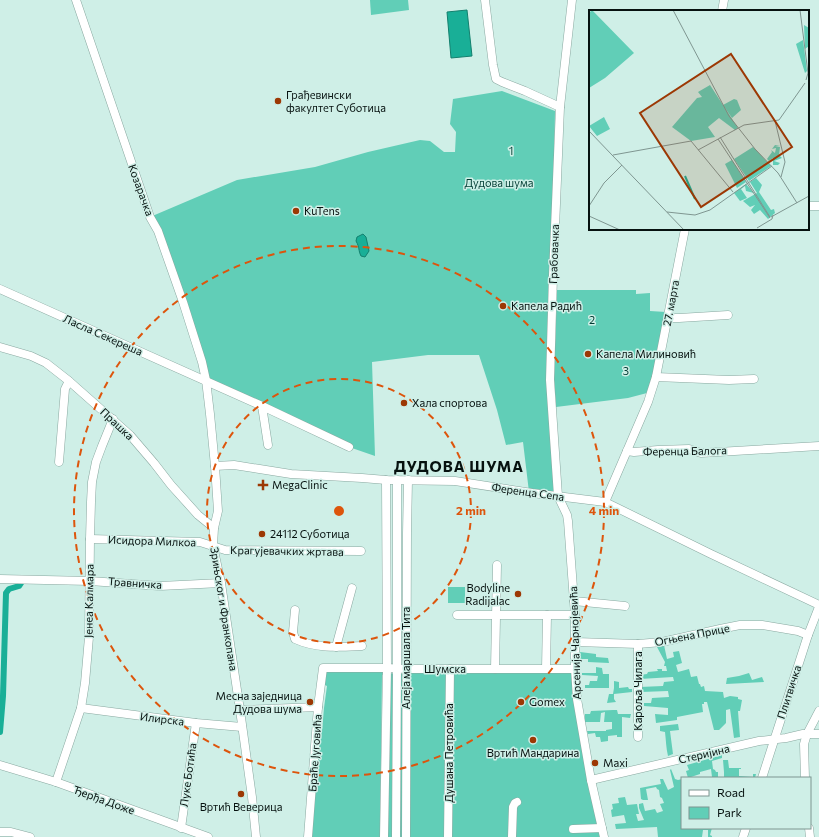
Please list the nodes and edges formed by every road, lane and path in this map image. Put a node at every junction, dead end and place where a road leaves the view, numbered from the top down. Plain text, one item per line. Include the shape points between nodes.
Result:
1 (76, 0) edge
2 (485, 0) edge
3 (572, 0) edge
4 (724, 0) edge
5 (722, 10) edge
6 (560, 107) junction
7 (685, 230) edge
8 (0, 289) edge
9 (728, 315) dead end
10 (668, 318) junction
11 (0, 347) edge
12 (656, 377) junction
13 (754, 379) dead end
14 (206, 380) junction
15 (69, 381) junction
16 (262, 406) junction
17 (113, 419) junction
18 (268, 445) dead end
19 (819, 446) edge
20 (349, 447) dead end
21 (627, 451) junction
22 (59, 462) dead end
23 (215, 466) junction
24 (386, 480) junction
25 (397, 480) junction
26 (408, 480) junction
27 (558, 496) junction
28 (605, 502) junction
29 (214, 528) junction
30 (90, 539) junction
31 (213, 546) junction
32 (361, 551) dead end
33 (496, 565) dead end
34 (0, 579) edge
35 (90, 581) junction
36 (221, 583) junction
37 (352, 588) dead end
38 (574, 601) junction
39 (625, 606) dead end
40 (819, 606) edge
41 (295, 610) dead end
42 (457, 615) dead end
43 (496, 615) junction
44 (547, 615) junction
45 (575, 615) junction
46 (808, 635) junction
47 (576, 642) junction
48 (638, 644) junction
49 (362, 646) dead end
50 (336, 647) junction
51 (323, 668) joint
52 (386, 668) junction
53 (398, 668) junction
54 (406, 669) junction
55 (450, 669) junction
56 (495, 669) junction
57 (546, 669) junction
58 (575, 669) junction
59 (318, 707) junction
60 (82, 708) junction
61 (240, 710) junction
62 (819, 711) edge
63 (196, 723) junction
64 (242, 727) junction
65 (807, 734) junction
66 (819, 734) edge
67 (638, 737) dead end
68 (774, 739) junction
69 (0, 765) edge
70 (762, 777) edge
71 (805, 777) edge
72 (591, 780) junction
73 (56, 782) junction
74 (518, 802) dead end
75 (181, 828) junction
76 (602, 828) junction
77 (573, 829) dead end
78 (0, 832) edge
79 (30, 837) edge
80 (208, 837) edge
81 (256, 837) edge
82 (308, 837) edge
83 (384, 837) edge
84 (396, 837) edge
85 (406, 837) edge
86 (448, 837) edge
87 (512, 837) edge
88 (604, 837) edge

1 - 14 street, Козарачка via 150,217 158,231 183,302
2 - 6 street via 496,79
3 - 6 street, Грабовачка
4 - 5 street
6 - 27 street, Грабовачка via 550,380
7 - 10 street, 27. марта
8 - 14 street, Ласла Секереша
9 - 10 street
10 - 12 street, 27. марта
11 - 15 street, Прашка via 46,363
12 - 13 street
12 - 21 street, 27. марта
14 - 16 street
14 - 23 street, Зрињског и Франкопана
15 - 17 street, Прашка
15 - 22 street via 64,389
16 - 18 street
16 - 20 street
17 - 29 street, Прашка via 130,435 198,515
17 - 30 street, Јенеа Калмара via 96,462
19 - 21 street, Ференца Балога via 701,453 689,449
21 - 28 street, 27. марта
23 - 24 street, Ференца Сепа via 234,465 291,474
23 - 29 street, Зрињског и Франкопана via 218,511
24 - 25 street, Ференца Сепа
24 - 52 street, Алеја маршала Тита
25 - 26 street, Ференца Сепа
25 - 53 street, Алеја маршала Тита
26 - 27 street, Ференца Сепа via 455,481
26 - 54 street, Алеја маршала Тита
27 - 28 street, Ференца Сепа
27 - 38 street, Арсенија Чарнојевића via 568,521
28 - 40 street, Ференца Сепа
29 - 31 street, Зрињског и Франкопана
30 - 31 street, Исидора Милкоа via 200,542
30 - 35 street, Јенеа Калмара
31 - 32 street, Крагујевачких жртава via 225,550
31 - 36 street, Зрињског и Франкопана
33 - 43 street
34 - 35 street, Травничка
35 - 36 street, Травничка via 160,586
35 - 60 street, Јенеа Калмара
36 - 61 street, Зрињског и Франкопана
37 - 50 street
38 - 39 street
38 - 45 street, Арсенија Чарнојевића
40 - 46 street, Плитвичка
41 - 50 street via 296,639 316,646
42 - 43 street
43 - 44 street
43 - 56 street
44 - 45 street
44 - 57 street
45 - 47 street, Арсенија Чарнојевића
46 - 48 street, Огњена Прице via 762,625 740,626 662,642
46 - 68 street, Плитвичка
47 - 48 street, Огњена Прице
47 - 58 street, Арсенија Чарнојевића
48 - 67 street, Кароља Чилага
49 - 50 street
51 - 52 street, Шумска
51 - 59 street, Браће Југовића
52 - 53 street, Шумска
52 - 83 street, Алеја маршала Тита
53 - 54 street, Шумска
53 - 84 street, Алеја маршала Тита
54 - 55 street, Шумска
54 - 85 street, Алеја маршала Тита
55 - 56 street, Шумска
55 - 86 street, Душана Петровића
56 - 57 street, Шумска
57 - 58 street, Шумска
58 - 72 street, Арсенија Чарнојевића via 577,699
59 - 61 street
59 - 82 street, Браће Југовића
60 - 63 street, Илирска
60 - 73 street, Јенеа Калмара
61 - 64 street, Зрињског и Франкопана
62 - 65 street
63 - 64 street, Илирска
63 - 75 street, Луке Ботића
64 - 81 street, Зрињског и Франкопана
65 - 66 street, Стеријина
65 - 68 street, Стеријина
65 - 71 street via 804,744
68 - 70 street, Плитвичка
68 - 72 street, Стеријина
69 - 73 street, Ђерђа Доже
72 - 76 street, Арсенија Чарнојевића
73 - 75 street, Ђерђа Доже
74 - 87 street via 513,807
75 - 80 street, Ђерђа Доже
76 - 77 street
76 - 88 street, Арсенија Чарнојевића
78 - 79 street

